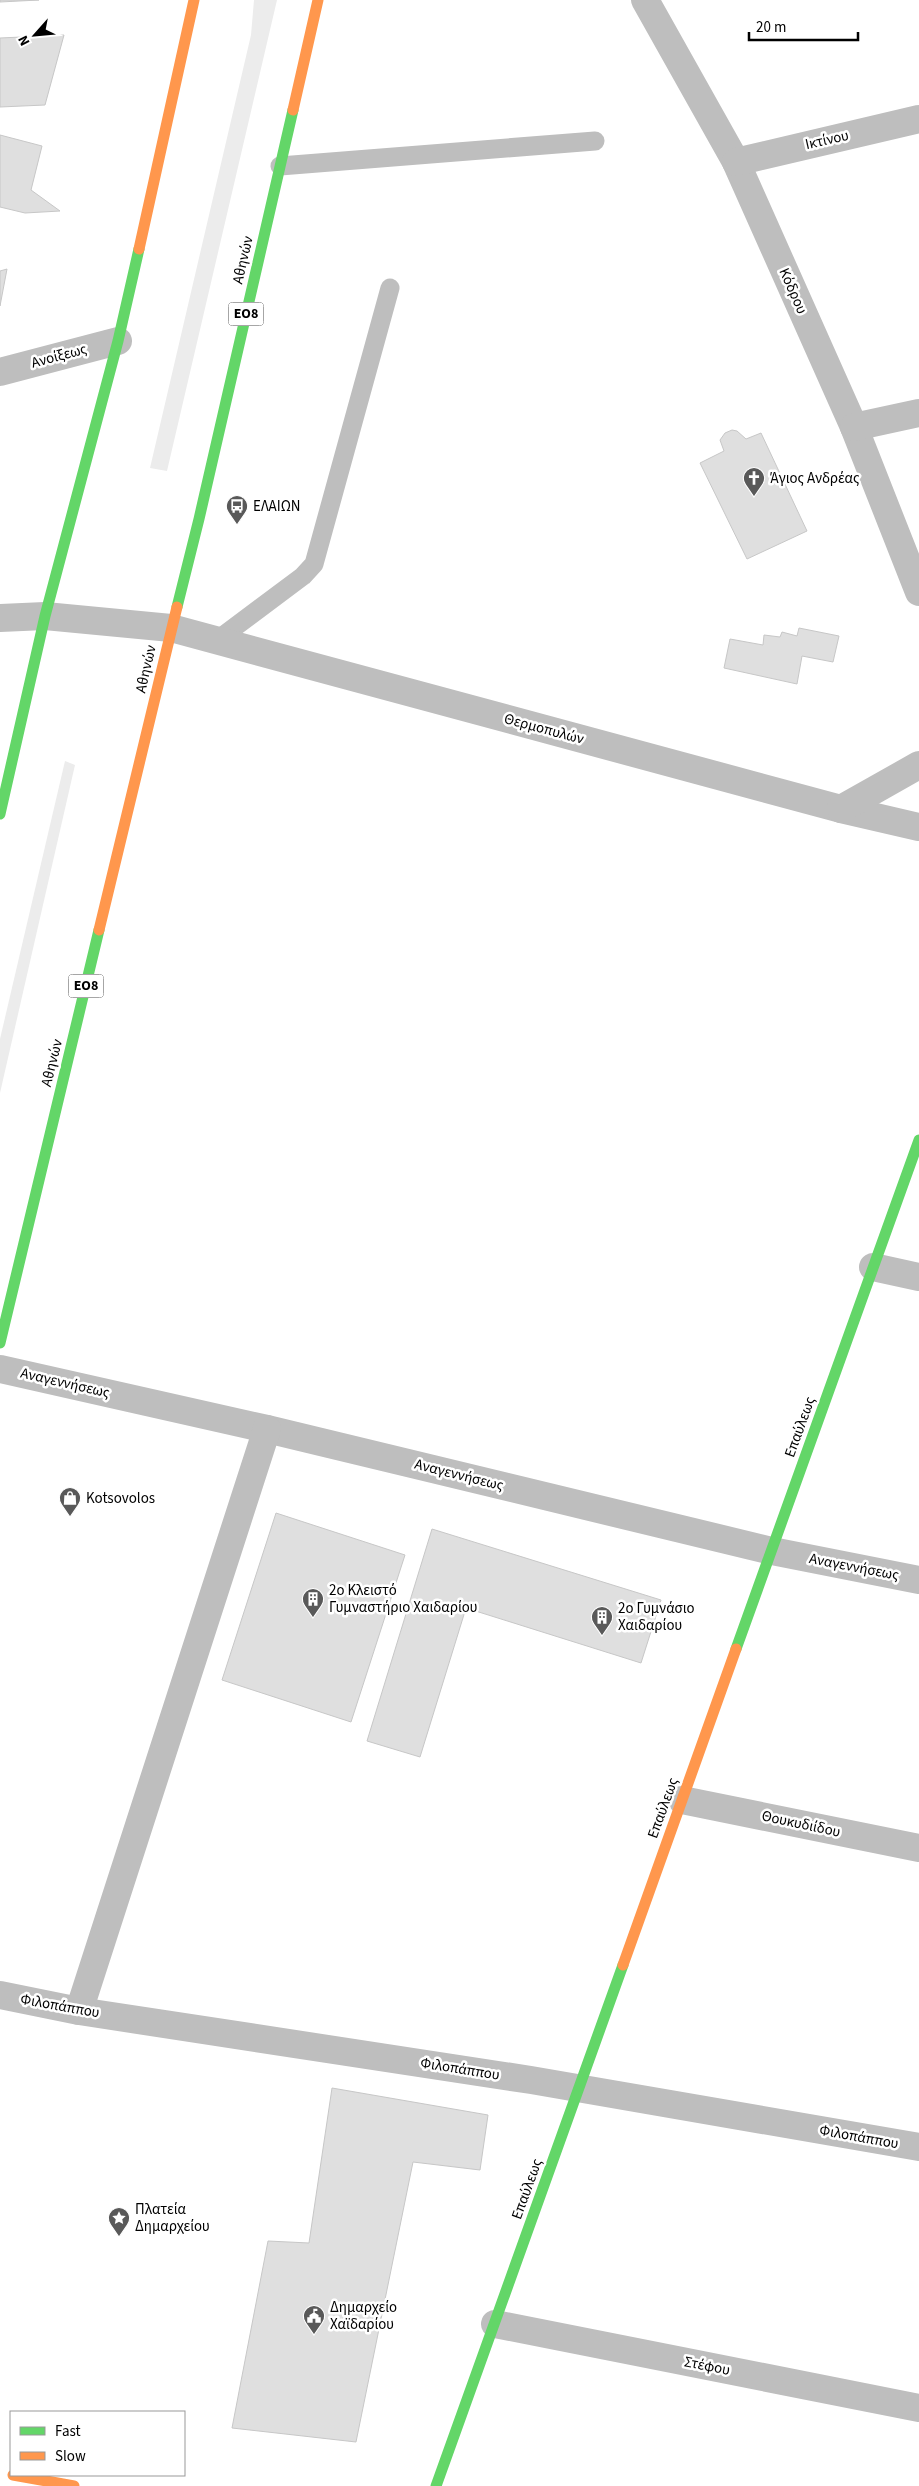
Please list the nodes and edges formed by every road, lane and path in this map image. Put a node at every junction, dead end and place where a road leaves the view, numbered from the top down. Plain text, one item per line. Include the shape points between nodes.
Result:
1 (194, 0) edge
2 (318, 0) edge
3 (645, 0) edge
4 (919, 119) edge
5 (595, 141) dead end
6 (736, 162) junction
7 (280, 166) junction
8 (390, 288) dead end
9 (118, 341) junction
10 (0, 372) edge
11 (919, 412) edge
12 (854, 427) junction
13 (919, 592) edge
14 (46, 616) junction
15 (0, 618) edge
16 (171, 628) junction
17 (216, 640) junction
18 (919, 766) edge
19 (841, 809) junction
20 (0, 814) edge
21 (919, 827) edge
22 (919, 1140) edge
23 (873, 1268) junction
24 (919, 1277) edge
25 (0, 1343) edge
26 (0, 1368) edge
27 (267, 1429) junction
28 (772, 1551) junction
29 (919, 1580) edge
30 (682, 1800) junction
31 (919, 1848) edge
32 (0, 1995) edge
33 (79, 2011) junction
34 (578, 2090) junction
35 (919, 2147) edge
36 (495, 2324) junction
37 (919, 2408) edge
38 (18, 2476) edge
39 (74, 2486) edge
40 (436, 2486) edge

1 - 9 main road
2 - 7 main road, Αθηνών / ΕΟ8
3 - 6 street, Κόδρου
4 - 6 street, Ικτίνου
5 - 7 lane
6 - 12 street, Κόδρου
7 - 16 main road, Αθηνών / ΕΟ8
8 - 17 lane via 314,564 304,576
9 - 10 street, Ανοίξεως
9 - 14 main road
11 - 12 street
12 - 13 street, Κόδρου
14 - 15 street, Θερμοπυλών
14 - 16 street, Θερμοπυλών
14 - 20 main road
16 - 17 street, Θερμοπυλών
16 - 25 main road, Αθηνών / ΕΟ8
17 - 19 street, Θερμοπυλών
18 - 19 street
19 - 21 street, Θερμοπυλών
22 - 23 main road, Επαύλεως
23 - 24 street
23 - 28 main road, Επαύλεως
26 - 27 street, Αναγεννήσεως
27 - 28 street, Αναγεννήσεως
27 - 33 street
28 - 29 street, Αναγεννήσεως
28 - 30 main road, Επαύλεως
30 - 31 street, Θουκυδιίδου
30 - 34 main road, Επαύλεως
32 - 33 street, Φιλοπάππου
33 - 34 street, Φιλοπάππου via 531,2080
34 - 35 street, Φιλοπάππου
34 - 36 main road, Επαύλεως
36 - 37 street, Στέφου
36 - 40 main road, Επαύλεως
38 - 39 main road

